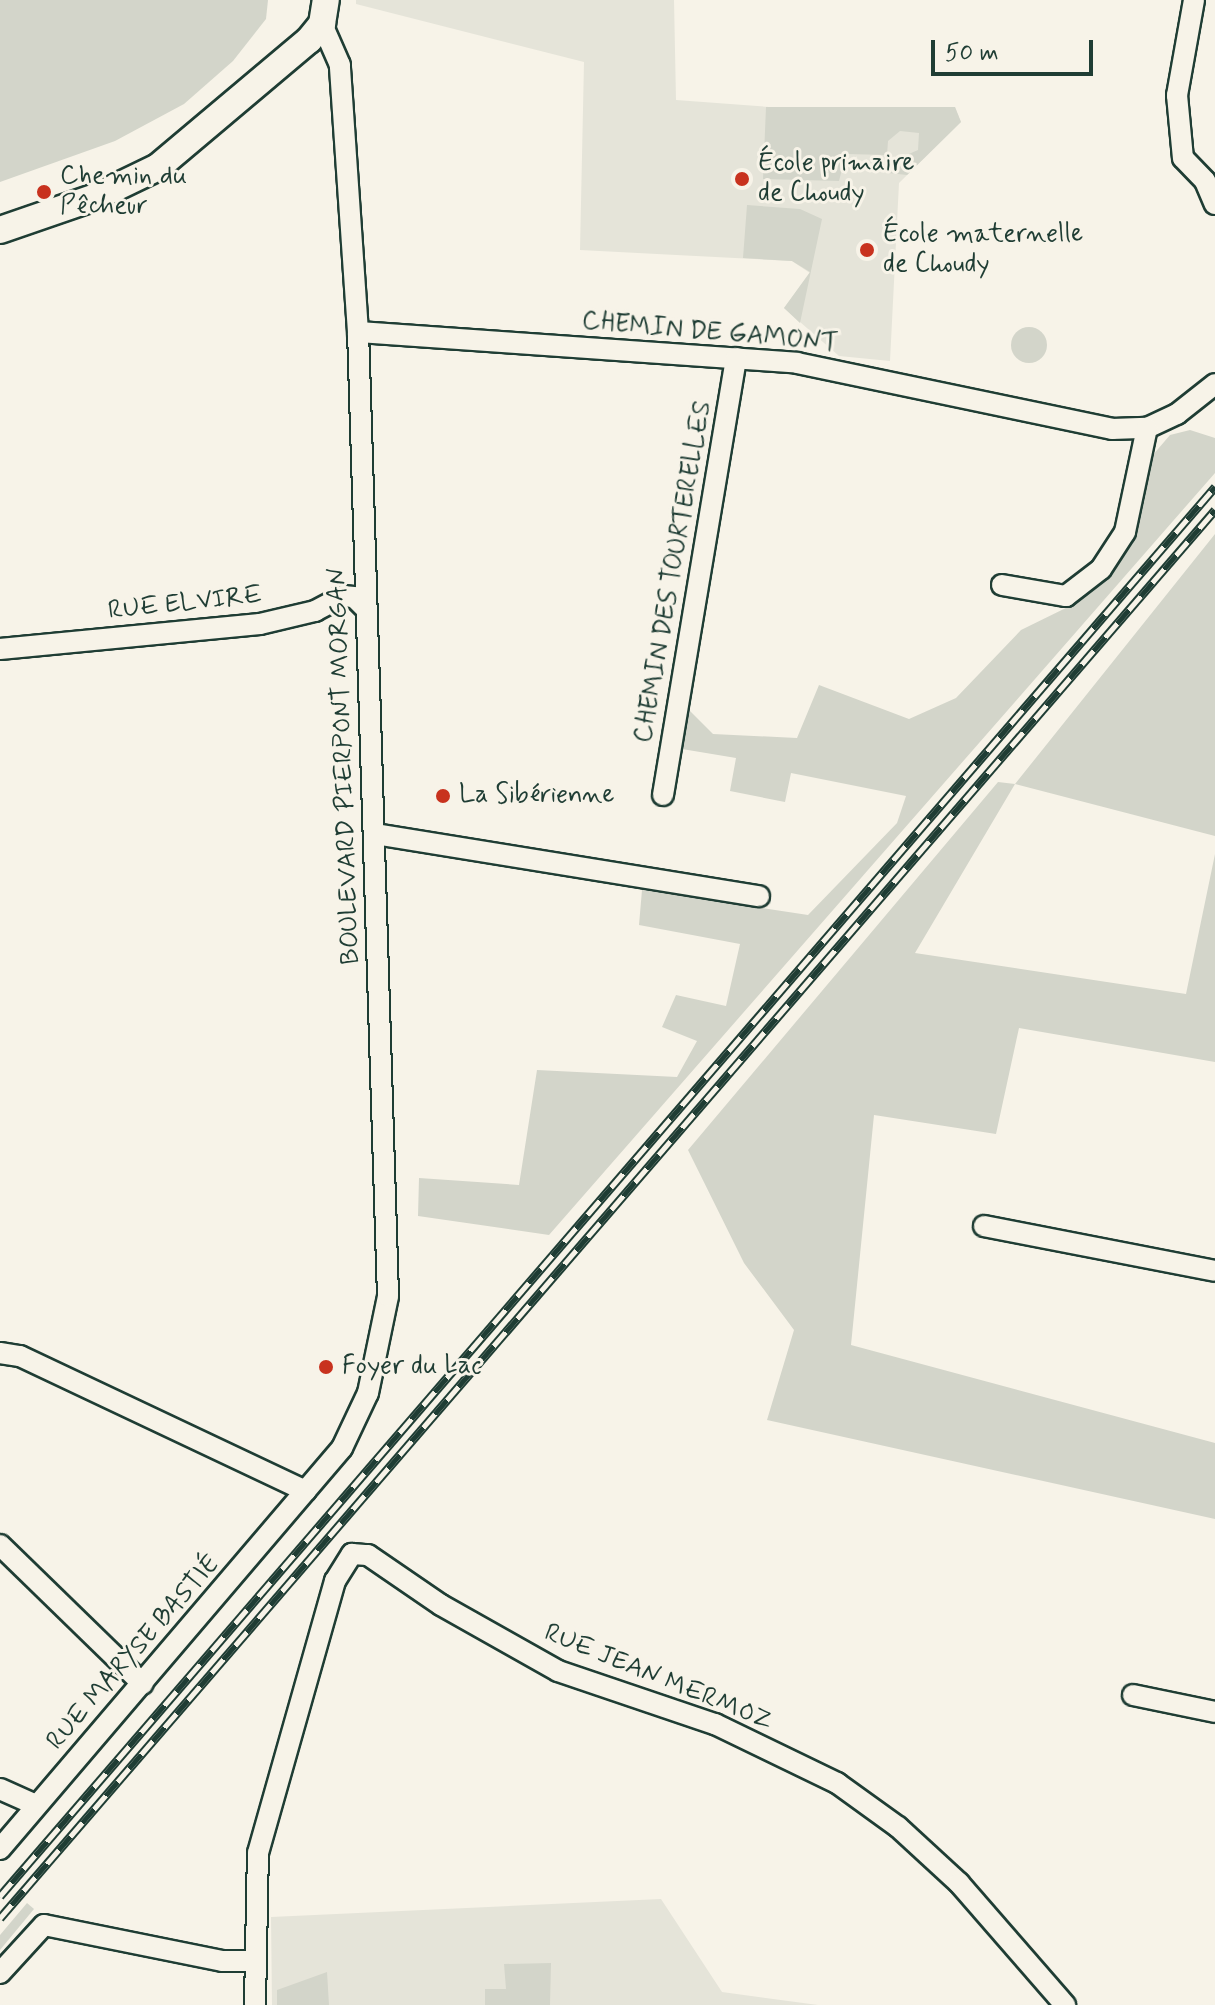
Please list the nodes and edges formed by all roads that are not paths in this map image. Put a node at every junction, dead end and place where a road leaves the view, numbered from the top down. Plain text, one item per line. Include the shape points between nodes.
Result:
1 (1194, 0) edge
2 (324, 13) edge
3 (1215, 204) edge
4 (0, 230) edge
5 (358, 332) junction
6 (736, 358) junction
7 (1211, 398) edge
8 (1147, 428) junction
9 (1002, 585) dead end
10 (366, 609) junction
11 (0, 649) edge
12 (663, 795) dead end
13 (375, 834) junction
14 (759, 896) dead end
15 (984, 1226) dead end
16 (1215, 1271) edge
17 (0, 1353) edge
18 (306, 1491) junction
19 (0, 1545) edge
20 (143, 1684) junction
21 (1133, 1695) dead end
22 (1215, 1712) edge
23 (0, 1789) edge
24 (36, 1805) junction
25 (0, 1849) edge
26 (254, 1961) junction
27 (0, 1973) edge
28 (255, 2005) edge
29 (1065, 2005) edge

1 - 3 street via 1177,95 1183,158 1205,181
2 - 4 street via 304,44 158,167 84,201
2 - 5 street, BOULEVARD PIERPONT MORGAN via 340,65
5 - 6 street, CHEMIN DE GAMONT
5 - 10 street, BOULEVARD PIERPONT MORGAN
6 - 8 street, CHEMIN DE GAMONT via 797,363 1112,429
6 - 12 street, CHEMIN DES TOURTERELLES
7 - 8 street, CHEMIN DE GAMONT
8 - 9 street via 1125,532 1101,569 1066,596
10 - 11 street, RUE ELVIRE via 354,597 343,596 315,611 260,624
10 - 13 street, BOULEVARD PIERPONT MORGAN
13 - 14 street
13 - 18 street, BOULEVARD PIERPONT MORGAN via 388,1296 368,1393 342,1448
15 - 16 street
17 - 18 street via 20,1356
18 - 20 street, RUE MARYSE BASTIÉ
19 - 20 street
20 - 24 street, RUE MARYSE BASTIÉ
21 - 22 street
23 - 24 street
24 - 25 street, RUE MARYSE BASTIÉ
26 - 27 street via 222,1961 44,1925
26 - 28 street
26 - 29 street, RUE JEAN MERMOZ via 258,1853 335,1581 352,1554 368,1555 441,1605 558,1671 715,1724 837,1783 898,1827 959,1883

